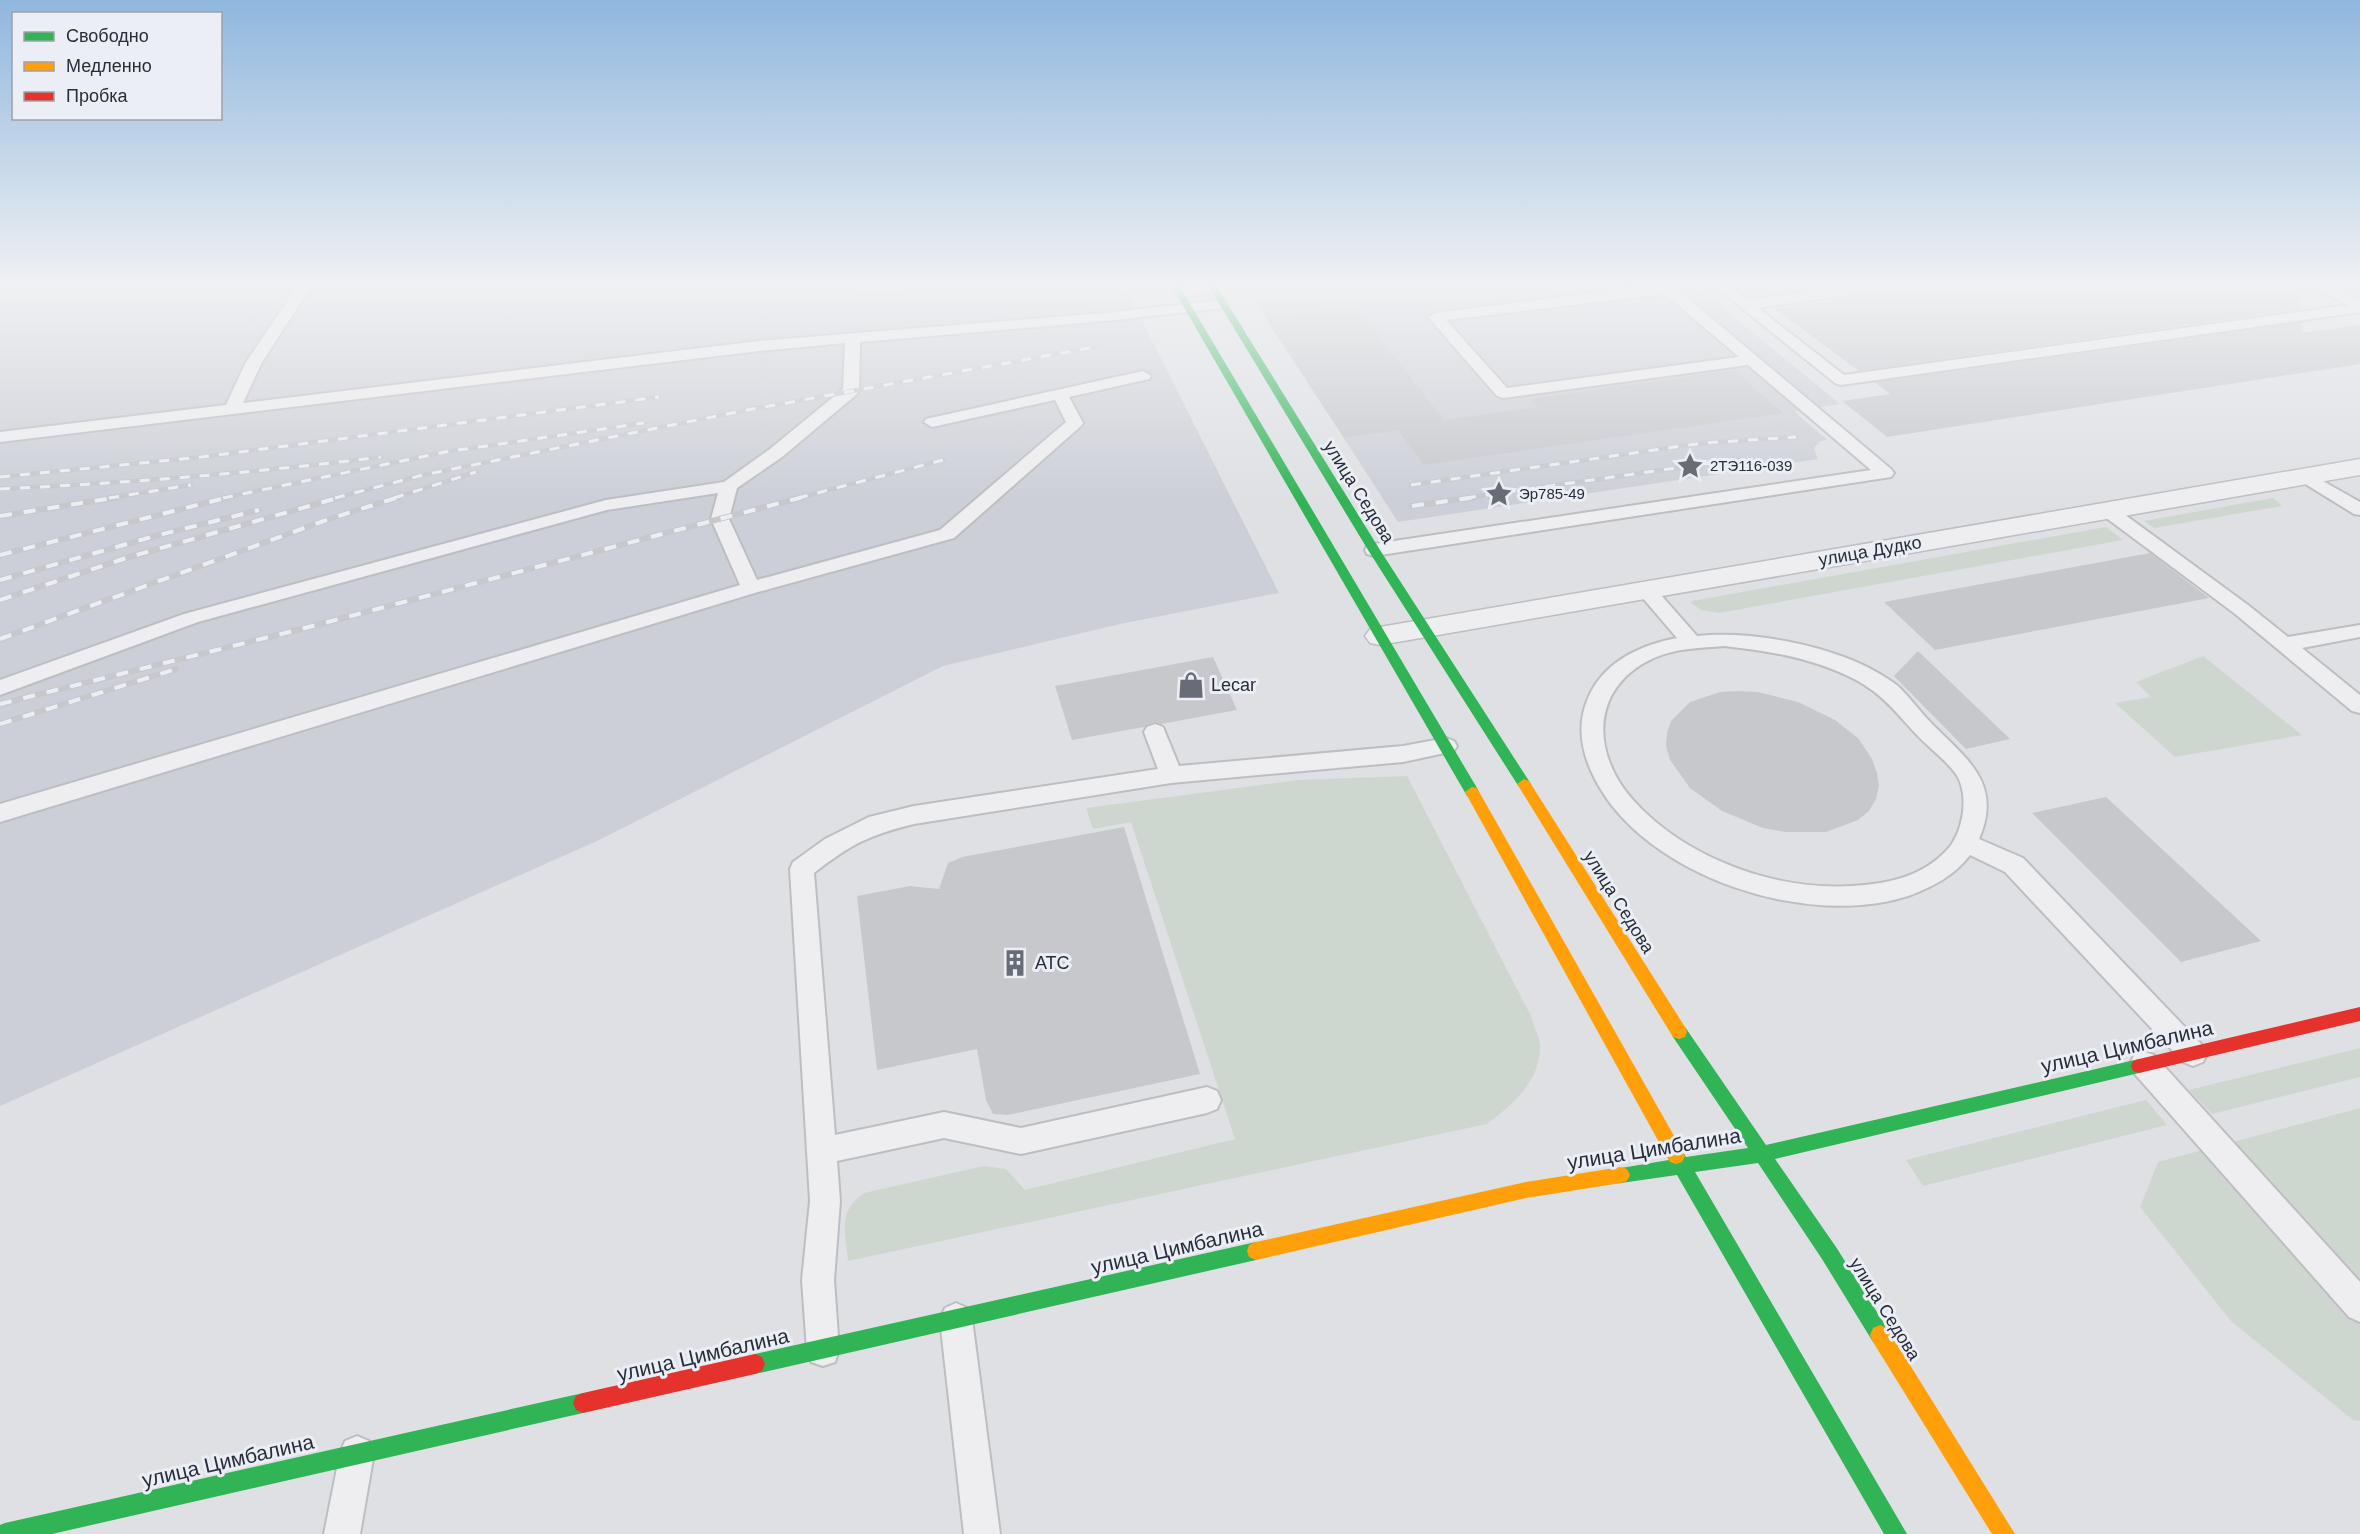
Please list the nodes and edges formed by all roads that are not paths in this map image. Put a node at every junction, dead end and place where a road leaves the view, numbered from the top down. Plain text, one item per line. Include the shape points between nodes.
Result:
1 (259, 357) edge
2 (669, 357) edge
3 (852, 357) edge
4 (1216, 357) edge
5 (1255, 357) edge
6 (1470, 357) edge
7 (1747, 357) edge
8 (1811, 357) edge
9 (2007, 357) edge
10 (1751, 360) junction
11 (1143, 376) dead end
12 (1060, 394) junction
13 (233, 408) junction
14 (932, 422) dead end
15 (0, 437) edge
16 (2360, 466) edge
17 (2305, 476) junction
18 (729, 486) junction
19 (2107, 510) junction
20 (2360, 510) edge
21 (1374, 550) junction
22 (751, 588) junction
23 (1646, 590) junction
24 (1426, 628) junction
25 (2360, 631) edge
26 (1380, 636) junction
27 (1691, 642) junction
28 (2286, 644) junction
29 (0, 688) edge
30 (2360, 706) edge
31 (1155, 732) dead end
32 (1446, 746) junction
33 (1171, 774) junction
34 (0, 813) edge
35 (1967, 843) junction
36 (2360, 1014) edge
37 (2193, 1054) junction
38 (2144, 1064) junction
39 (1207, 1100) dead end
40 (821, 1151) junction
41 (1761, 1154) junction
42 (1681, 1165) junction
43 (2360, 1306) edge
44 (956, 1319) junction
45 (823, 1350) junction
46 (357, 1454) junction
47 (4, 1534) edge
48 (342, 1534) edge
49 (982, 1534) edge
50 (1896, 1534) edge
51 (2004, 1534) edge

1 - 13 lane
2 - 13 lane
3 - 18 lane via 851,391
4 - 26 main road
5 - 21 main road, улица Седова
6 - 10 lane via 1503,393
7 - 10 lane
8 - 9 lane via 1841,380
10 - 21 lane via 1885,473
11 - 12 lane
12 - 14 lane
12 - 22 lane via 1076,423 947,534
13 - 15 lane
16 - 17 street, улица Дудко
17 - 19 street, улица Дудко
17 - 20 lane
18 - 22 lane via 720,519
18 - 29 lane via 606,505 191,618
19 - 23 street, улица Дудко
19 - 28 lane
21 - 24 main road, улица Седова
22 - 34 lane
23 - 24 street, улица Дудко
23 - 27 lane
24 - 26 street, улица Дудко
24 - 41 main road, улица Седова via 1693,1054
25 - 28 lane
26 - 32 main road
27 - 35 lane via 1724,640 1784,647 1842,665 1882,685 1967,773 1974,798 1974,822
27 - 35 lane via 1635,659 1606,682 1594,703 1590,722 1598,764 1624,805 1662,839 1709,866 1749,882 1835,897 1882,893 1920,882 1949,864
28 - 30 lane
31 - 33 lane
32 - 33 lane via 1403,754
32 - 42 main road
33 - 40 lane via 914,815 869,826 833,845 802,869
35 - 37 lane via 2014,865
36 - 37 main road, улица Цимбалина
37 - 38 main road, улица Цимбалина
38 - 41 main road, улица Цимбалина
38 - 43 lane
39 - 40 lane via 1021,1141 944,1125
40 - 45 lane via 825,1201 818,1280
41 - 42 main road, улица Цимбалина
41 - 51 main road, улица Седова via 1829,1253
42 - 44 main road, улица Цимбалина via 1526,1190
42 - 50 main road
44 - 45 main road, улица Цимбалина
44 - 49 lane
45 - 46 main road, улица Цимбалина
46 - 47 main road, улица Цимбалина
46 - 48 lane

